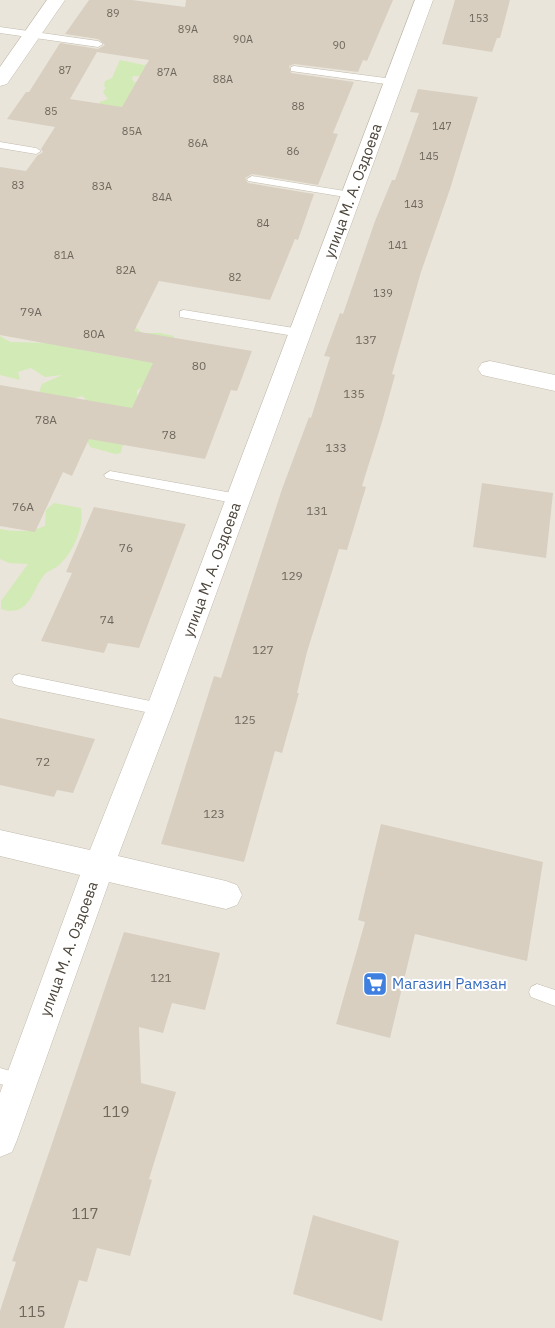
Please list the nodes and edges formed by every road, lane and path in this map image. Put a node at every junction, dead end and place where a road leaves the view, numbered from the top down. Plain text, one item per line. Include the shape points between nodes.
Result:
1 (56, 0) edge
2 (424, 0) edge
3 (0, 30) edge
4 (32, 34) junction
5 (98, 44) dead end
6 (294, 69) dead end
7 (0, 80) edge
8 (393, 82) junction
9 (0, 145) edge
10 (36, 151) dead end
11 (252, 179) dead end
12 (351, 195) junction
13 (184, 314) dead end
14 (300, 333) junction
15 (490, 369) dead end
16 (555, 383) edge
17 (110, 475) dead end
18 (238, 499) junction
19 (19, 680) dead end
20 (160, 709) junction
21 (0, 843) edge
22 (99, 866) junction
23 (226, 895) dead end
24 (537, 992) dead end
25 (555, 998) edge
26 (11, 1079) edge
27 (0, 1140) edge

1 - 4 street
2 - 8 street, улица М. А. Оздоева
3 - 4 lane
4 - 5 lane
4 - 7 street
6 - 8 lane
8 - 12 street, улица М. А. Оздоева
9 - 10 lane
11 - 12 lane
12 - 14 street, улица М. А. Оздоева
13 - 14 lane
14 - 18 street, улица М. А. Оздоева
15 - 16 street
17 - 18 lane
18 - 20 street, улица М. А. Оздоева
19 - 20 lane
20 - 22 street, улица М. А. Оздоева
21 - 22 street
22 - 23 street
22 - 26 street, улица М. А. Оздоева
24 - 25 lane
26 - 27 street, улица М. А. Оздоева

